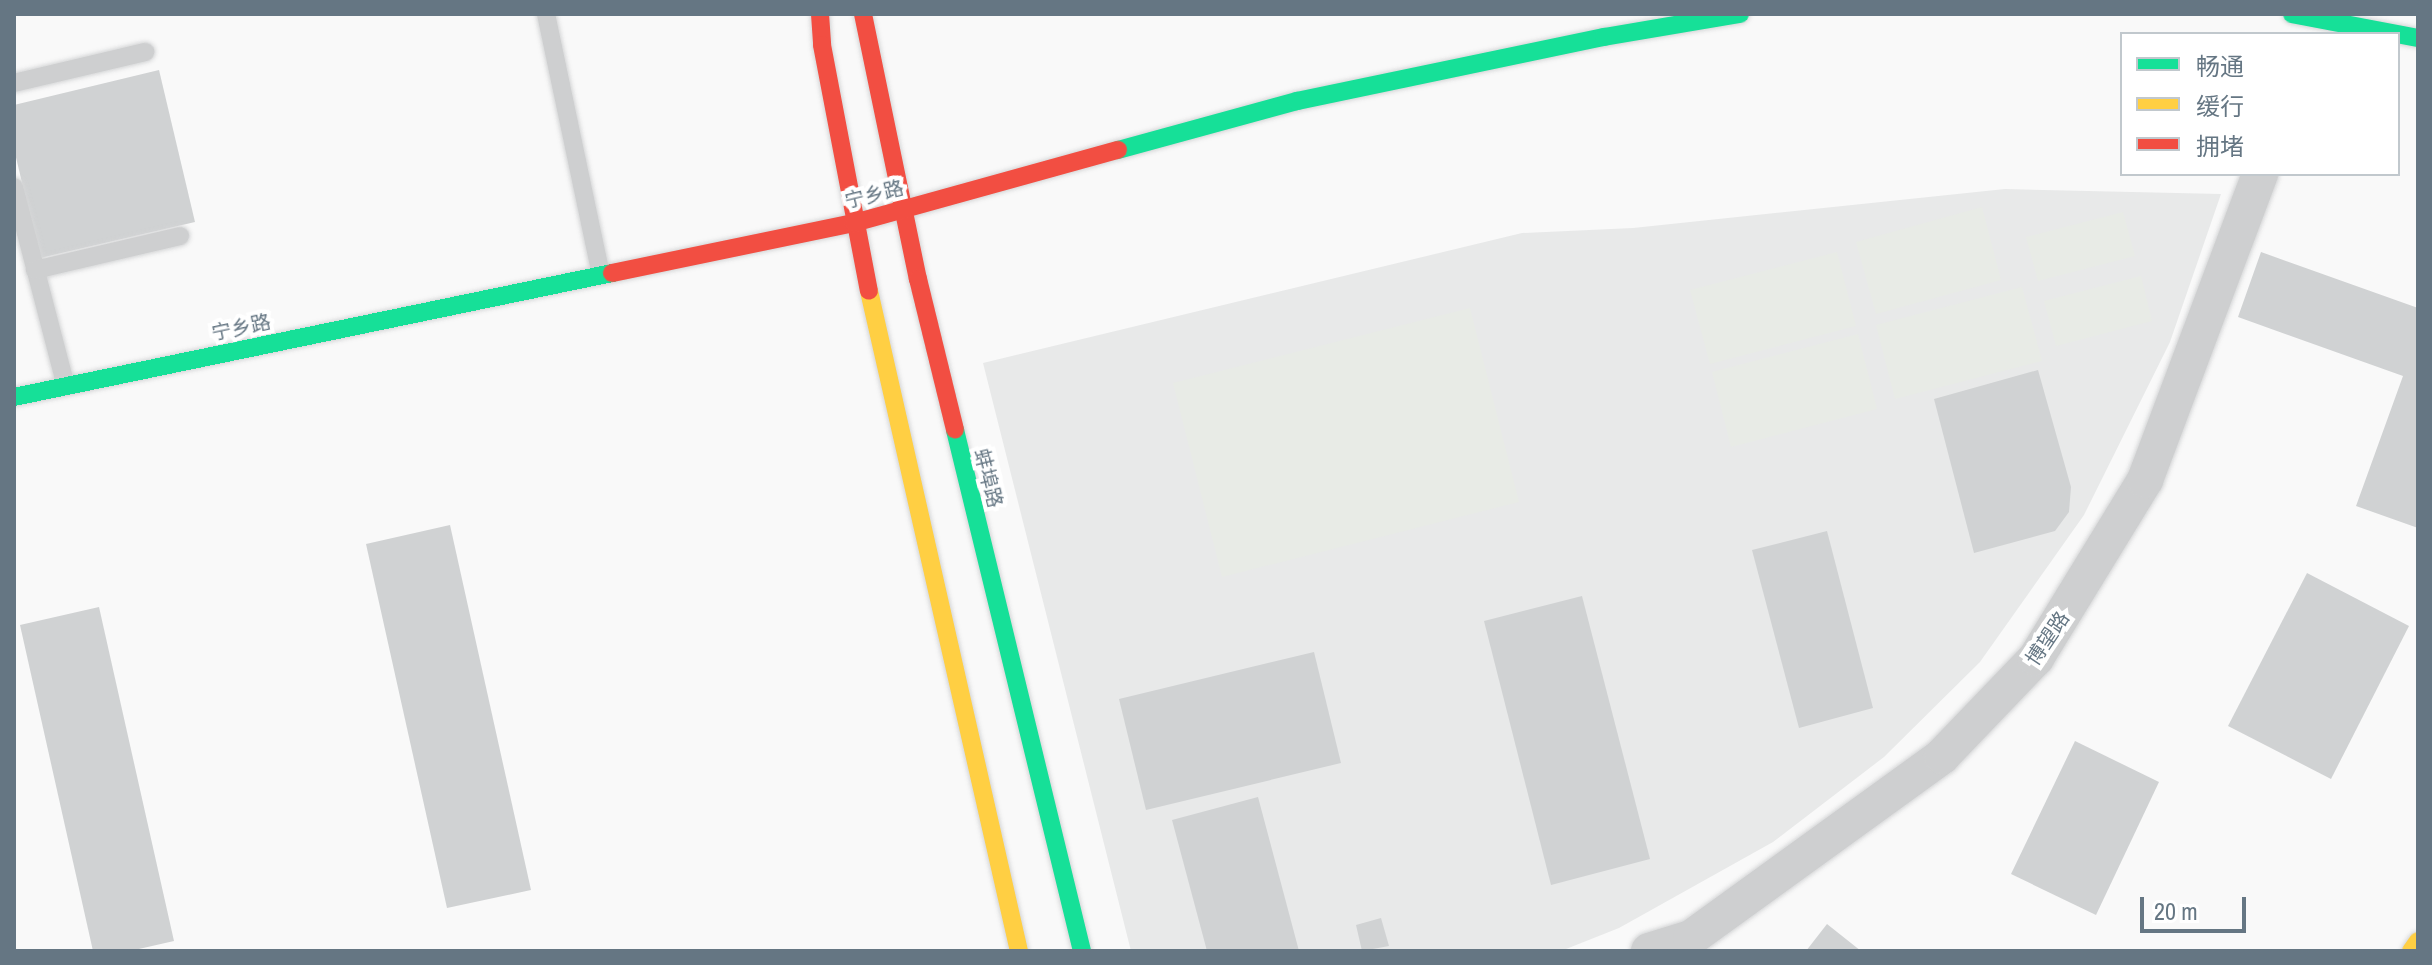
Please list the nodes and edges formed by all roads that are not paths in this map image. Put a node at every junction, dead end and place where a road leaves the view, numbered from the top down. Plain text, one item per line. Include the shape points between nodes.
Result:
1 (546, 14) edge
2 (820, 14) edge
3 (863, 14) edge
4 (1740, 14) edge
5 (2310, 20) edge
6 (2382, 32) edge
7 (145, 52) dead end
8 (14, 83) edge
9 (2259, 176) edge
10 (14, 187) edge
11 (905, 209) junction
12 (854, 223) junction
13 (180, 236) dead end
14 (35, 270) junction
15 (601, 275) junction
16 (66, 386) junction
17 (14, 397) edge
18 (2418, 941) edge
19 (1019, 951) edge
20 (1082, 951) edge
21 (1649, 951) edge
22 (2411, 951) edge

1 - 15 lane
2 - 12 main road
3 - 11 main road, 蚌埠路
4 - 11 main road, 宁乡路 via 1297,101
5 - 6 main road
7 - 8 lane
9 - 21 street, 博望路 via 2145,480 2036,658 1942,756 1691,938
10 - 14 lane
11 - 12 main road, 宁乡路
11 - 20 main road, 蚌埠路
12 - 15 main road, 宁乡路
12 - 19 main road
13 - 14 lane
14 - 16 lane
15 - 16 main road, 宁乡路
16 - 17 main road, 宁乡路
18 - 22 main road

